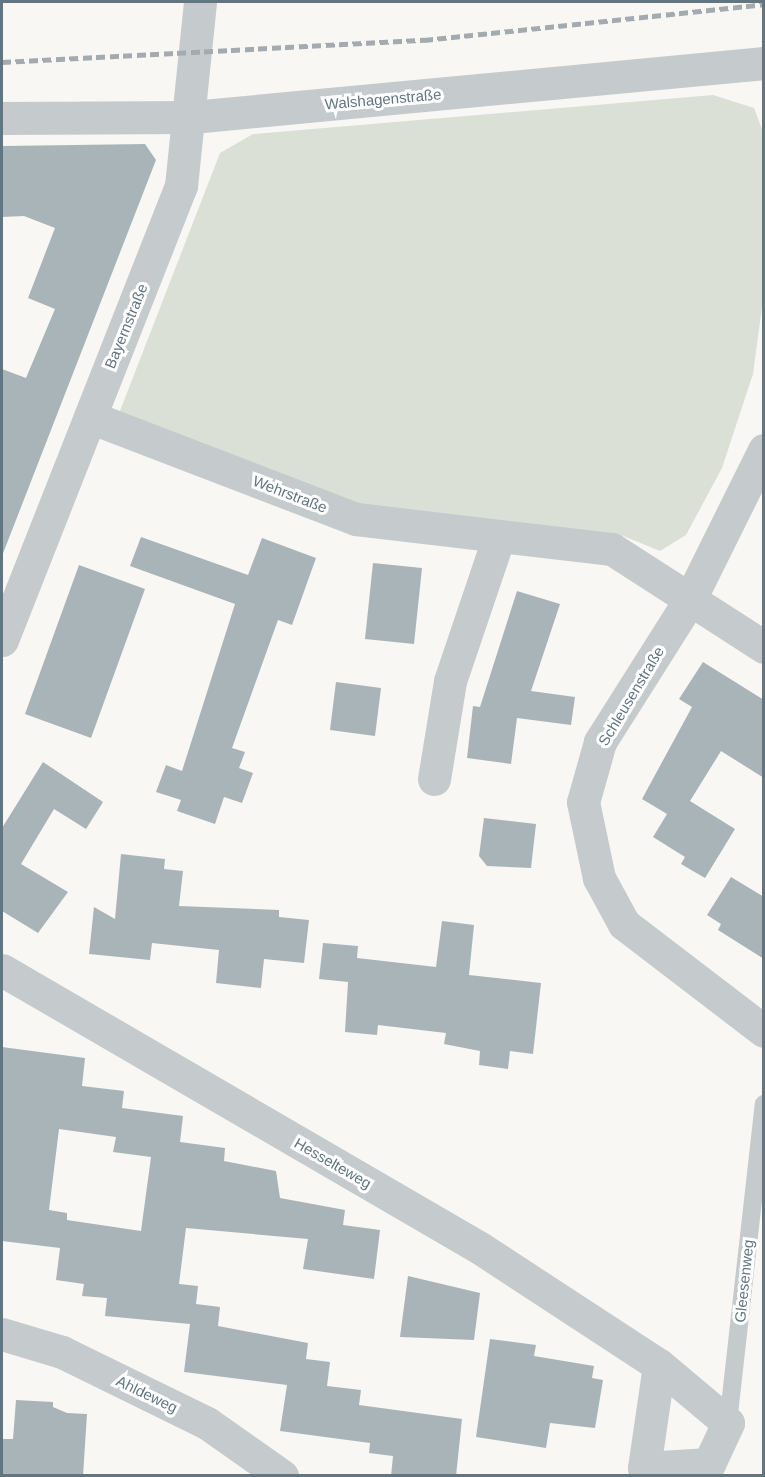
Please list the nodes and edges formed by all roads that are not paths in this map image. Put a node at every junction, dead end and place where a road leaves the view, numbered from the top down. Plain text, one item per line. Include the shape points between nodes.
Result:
1 (200, 2) edge
2 (764, 63) edge
3 (192, 117) junction
4 (2, 118) edge
5 (90, 417) junction
6 (764, 450) edge
7 (499, 536) junction
8 (689, 601) junction
9 (2, 640) edge
10 (764, 647) edge
11 (434, 779) dead end
12 (2, 970) edge
13 (764, 1031) edge
14 (764, 1104) edge
15 (2, 1334) edge
16 (659, 1365) junction
17 (728, 1423) junction
18 (282, 1476) edge

1 - 3 street, Bayernstraße via 192,56
2 - 3 street, Walshagenstraße
3 - 4 street, Walshagenstraße
3 - 5 street, Bayernstraße via 182,186
5 - 7 street, Wehrstraße via 357,519
5 - 9 street, Bayernstraße
6 - 8 street, Schleusenstraße
7 - 8 street, Wehrstraße via 612,549
7 - 11 street via 450,681
8 - 10 street, Wehrstraße
8 - 13 street, Schleusenstraße via 600,742 583,802 599,878 624,924
12 - 16 street, Hesselteweg via 480,1248
14 - 17 lane, Gleesenweg
15 - 18 street, Ahldeweg via 62,1352 207,1423
16 - 17 street, Hesselteweg
16 - 17 street via 644,1468 709,1464

